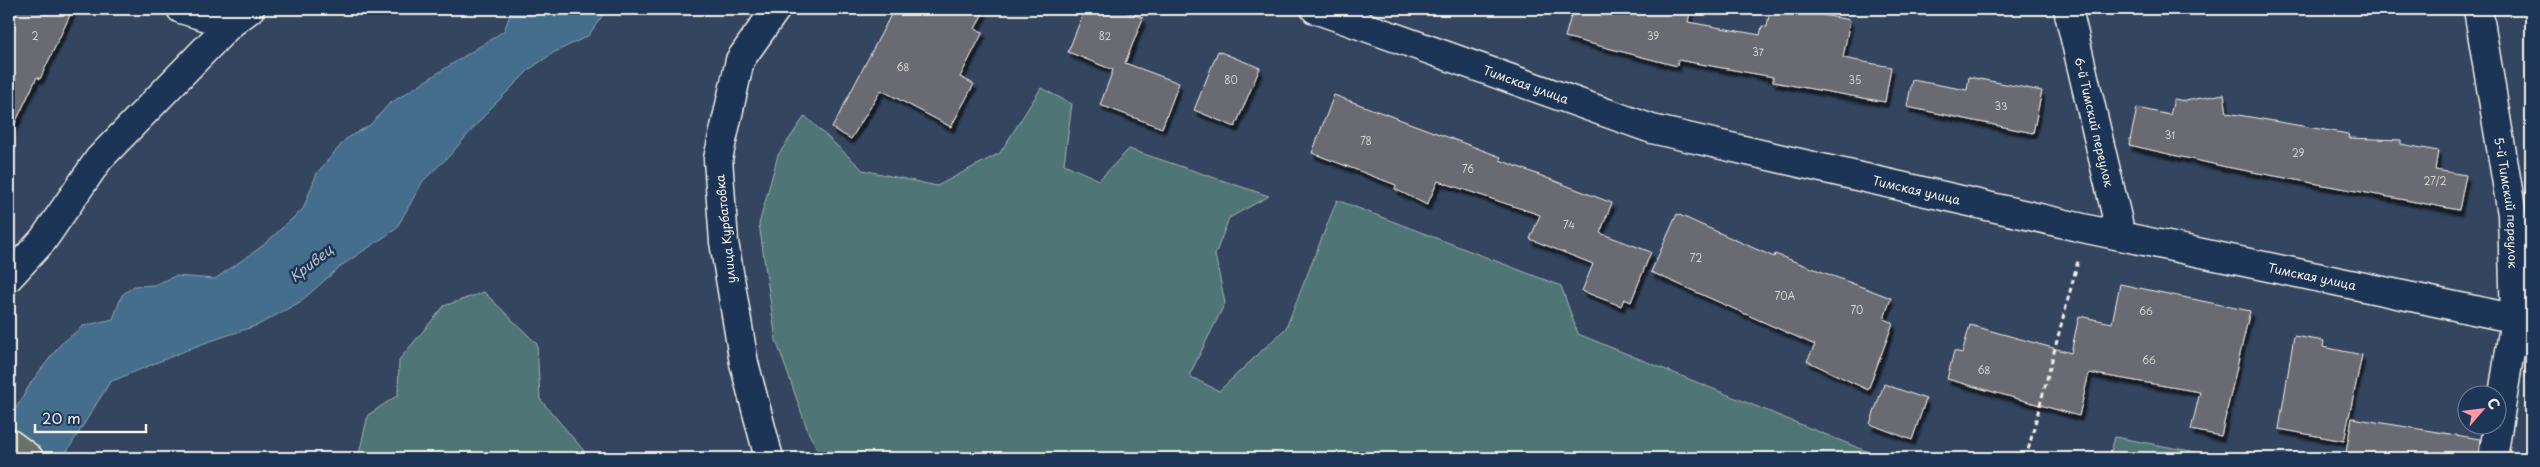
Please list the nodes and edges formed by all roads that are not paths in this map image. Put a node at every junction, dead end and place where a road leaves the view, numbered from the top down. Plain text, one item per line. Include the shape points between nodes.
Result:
1 (181, 9) edge
2 (776, 9) edge
3 (1316, 9) edge
4 (2068, 9) edge
5 (2478, 9) edge
6 (240, 16) edge
7 (2121, 235) junction
8 (9, 277) edge
9 (2523, 321) edge
10 (9, 442) edge
11 (29, 458) edge
12 (769, 458) edge
13 (2493, 458) edge

1 - 6 street
2 - 12 street, улица Курбатовка via 740,60 718,159 724,242 744,363
3 - 7 street, Тимская улица via 1652,129
4 - 7 street, 6-й Тимский переулок
5 - 9 street, 5-й Тимский переулок via 2512,214
6 - 8 street via 99,159 42,240
7 - 9 street, Тимская улица
9 - 13 street, 5-й Тимский переулок
10 - 11 main road

